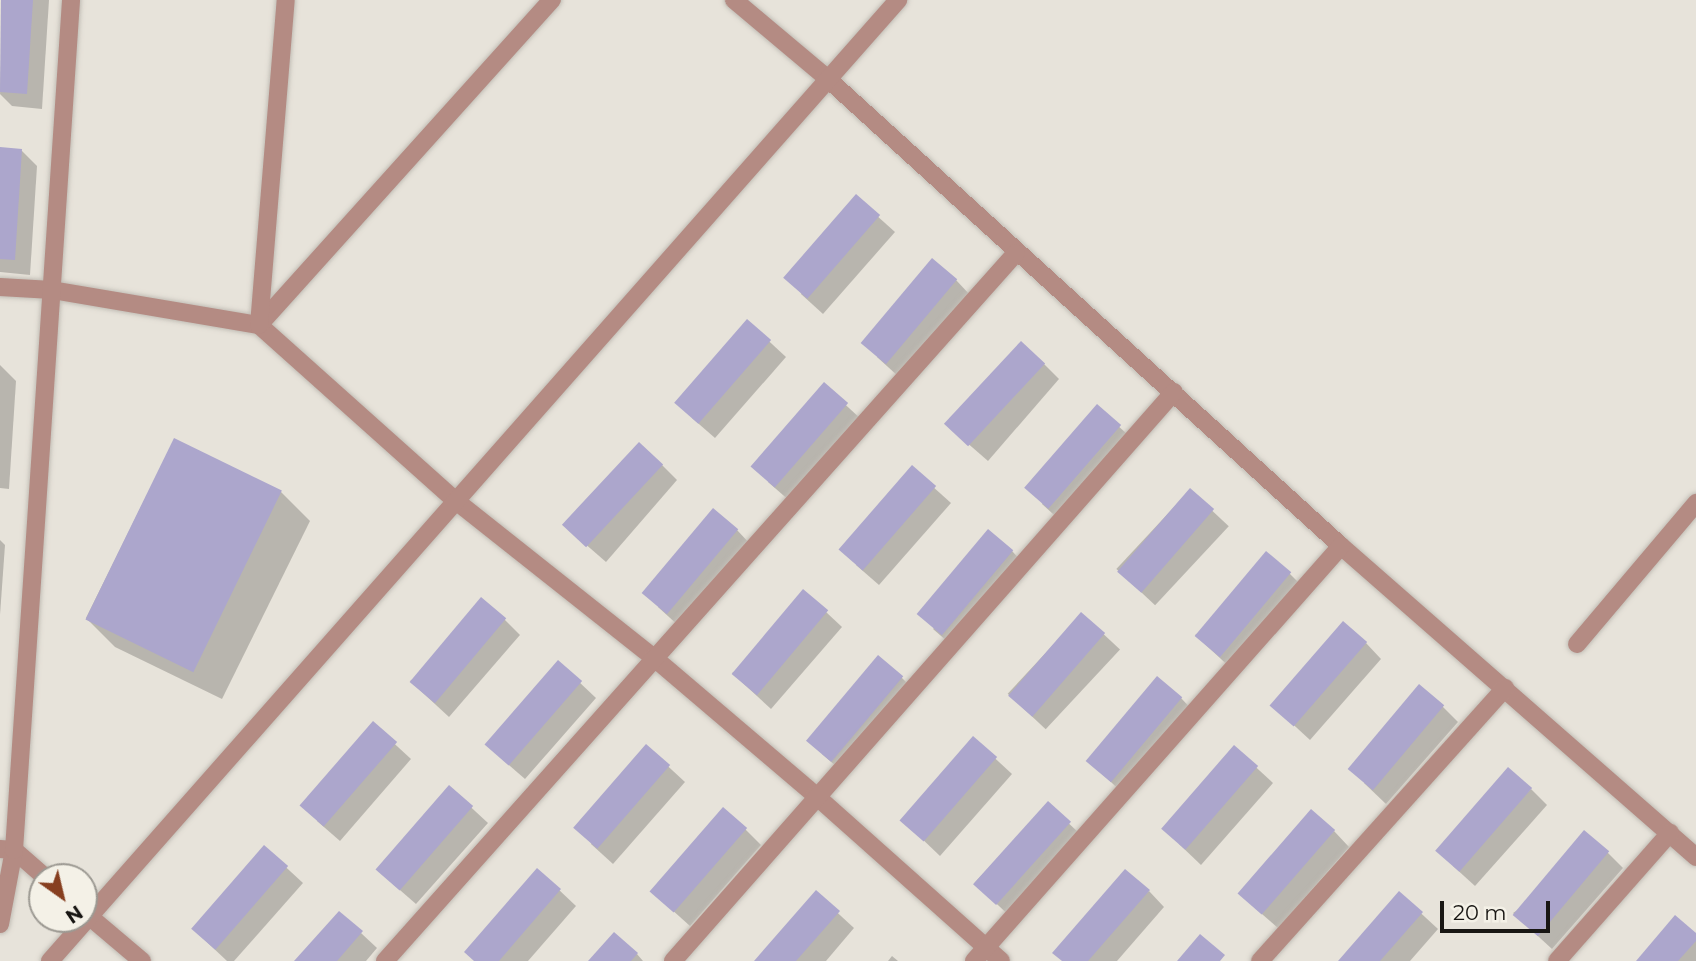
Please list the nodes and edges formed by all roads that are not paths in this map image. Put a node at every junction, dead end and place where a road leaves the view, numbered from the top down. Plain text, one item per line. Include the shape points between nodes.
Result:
1 (71, 0) edge
2 (286, 0) edge
3 (552, 0) edge
4 (734, 0) edge
5 (898, 0) edge
6 (828, 79) junction
7 (1016, 253) junction
8 (0, 287) edge
9 (52, 290) junction
10 (259, 325) junction
11 (1174, 392) junction
12 (456, 501) junction
13 (1696, 503) edge
14 (1341, 546) junction
15 (1577, 644) dead end
16 (653, 657) junction
17 (1506, 688) junction
18 (816, 795) junction
19 (1670, 833) junction
20 (7, 849) edge
21 (1696, 857) edge
22 (28, 864) edge
23 (98, 902) edge
24 (98, 923) edge
25 (0, 924) edge
26 (72, 933) edge
27 (980, 954) edge
28 (50, 961) edge
29 (142, 961) edge
30 (385, 961) edge
31 (673, 961) edge
32 (1001, 961) edge
33 (1260, 961) edge
34 (1557, 961) edge

1 - 9 street
2 - 10 street
3 - 10 street
4 - 6 street
5 - 6 street
6 - 7 street
6 - 12 street
7 - 11 street
7 - 16 street
8 - 9 street
9 - 10 street
9 - 20 street
10 - 12 street
11 - 14 street
11 - 18 street
12 - 16 street
12 - 23 street
13 - 15 street
14 - 17 street
14 - 27 street
16 - 18 street
16 - 30 street
17 - 19 street
17 - 33 street
18 - 27 street
18 - 31 street
19 - 21 street
19 - 34 street
20 - 22 street
20 - 25 street
24 - 29 street
26 - 28 street
27 - 32 street

